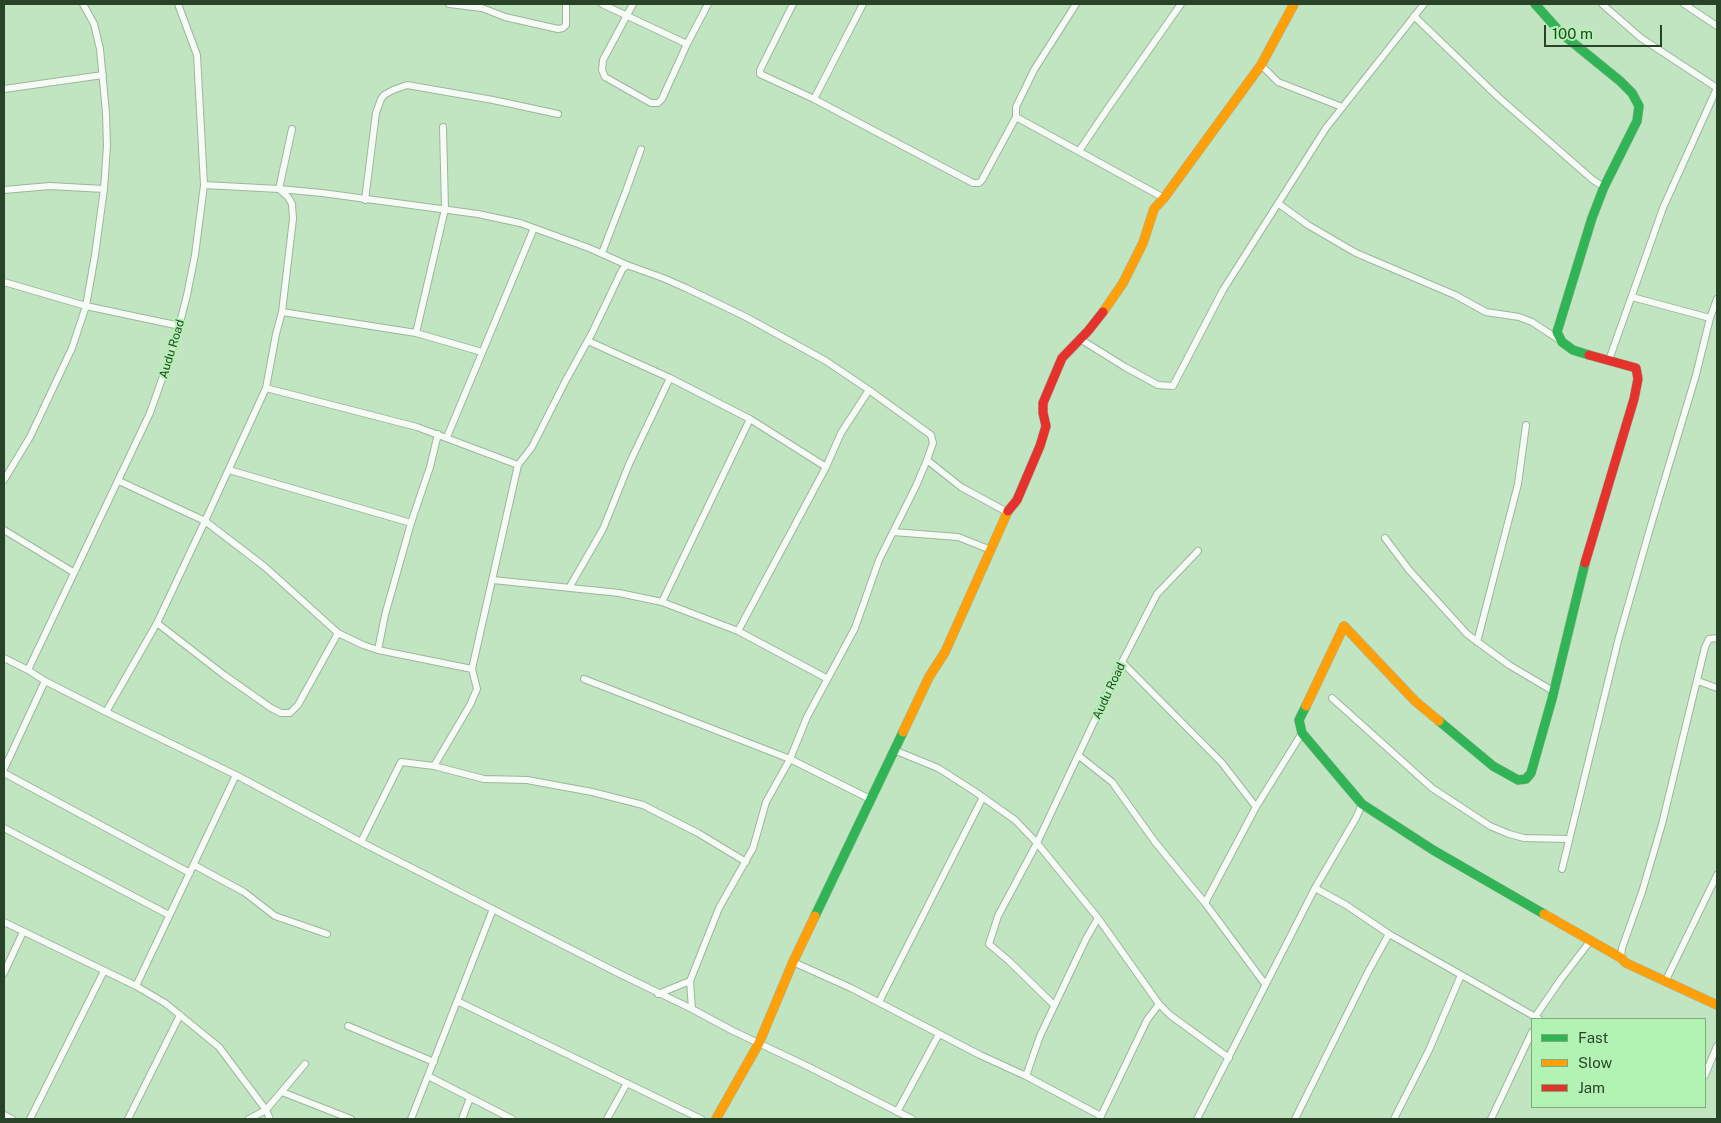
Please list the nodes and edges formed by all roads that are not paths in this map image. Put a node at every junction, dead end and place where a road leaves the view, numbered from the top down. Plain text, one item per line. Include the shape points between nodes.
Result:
1 (83, 4) edge
2 (178, 4) edge
3 (449, 4) edge
4 (566, 4) edge
5 (602, 4) edge
6 (633, 4) edge
7 (708, 4) edge
8 (793, 4) edge
9 (863, 4) edge
10 (1076, 4) edge
11 (1181, 4) edge
12 (1294, 4) edge
13 (1424, 4) edge
14 (1602, 4) edge
15 (1685, 4) edge
16 (1538, 5) edge
17 (482, 6) edge
18 (627, 16) junction
19 (1414, 16) junction
20 (1717, 26) edge
21 (687, 44) junction
22 (1261, 66) junction
23 (103, 75) junction
24 (1717, 88) edge
25 (4, 89) edge
26 (814, 99) junction
27 (1342, 107) junction
28 (558, 114) dead end
29 (1016, 117) junction
30 (443, 127) dead end
31 (292, 129) dead end
32 (641, 149) dead end
33 (1079, 151) junction
34 (204, 185) junction
35 (1604, 186) junction
36 (104, 189) junction
37 (278, 189) junction
38 (4, 190) edge
39 (1164, 198) junction
40 (365, 200) junction
41 (1279, 204) junction
42 (445, 209) junction
43 (534, 228) junction
44 (602, 254) junction
45 (627, 265) junction
46 (4, 282) edge
47 (1632, 297) junction
48 (1717, 299) edge
49 (86, 306) junction
50 (282, 312) junction
51 (1710, 318) junction
52 (180, 326) junction
53 (416, 333) junction
54 (1080, 339) junction
55 (588, 341) junction
56 (1562, 342) junction
57 (482, 352) junction
58 (1609, 360) junction
59 (670, 378) junction
60 (266, 388) junction
61 (869, 390) junction
62 (750, 419) junction
63 (1526, 425) dead end
64 (438, 434) junction
65 (447, 437) junction
66 (927, 460) junction
67 (518, 466) junction
68 (826, 467) junction
69 (229, 470) junction
70 (4, 480) edge
71 (119, 480) junction
72 (1007, 512) junction
73 (205, 521) junction
74 (410, 524) junction
75 (4, 530) edge
76 (893, 532) junction
77 (1386, 538) dead end
78 (991, 550) junction
79 (1198, 551) dead end
80 (73, 572) junction
81 (493, 580) junction
82 (569, 588) junction
83 (662, 602) junction
84 (157, 623) junction
85 (738, 631) junction
86 (338, 632) junction
87 (1717, 638) edge
88 (1477, 642) junction
89 (378, 650) junction
90 (4, 658) edge
91 (1122, 662) junction
92 (472, 669) junction
93 (28, 670) junction
94 (826, 678) junction
95 (584, 679) dead end
96 (1698, 680) junction
97 (45, 681) junction
98 (1717, 688) edge
99 (1553, 691) junction
100 (1332, 698) dead end
101 (106, 712) junction
102 (1302, 734) junction
103 (894, 750) junction
104 (1079, 756) junction
105 (790, 760) junction
106 (434, 766) junction
107 (4, 769) edge
108 (4, 773) edge
109 (236, 775) junction
110 (983, 797) junction
111 (870, 799) junction
112 (1362, 804) junction
113 (1256, 807) junction
114 (4, 828) edge
115 (1568, 839) junction
116 (361, 842) junction
117 (1037, 843) junction
118 (746, 862) junction
119 (194, 865) junction
120 (1562, 869) dead end
121 (190, 873) junction
122 (1717, 875) edge
123 (1315, 888) junction
124 (1205, 903) junction
125 (493, 909) junction
126 (169, 916) junction
127 (1098, 918) junction
128 (4, 922) edge
129 (23, 932) junction
130 (327, 934) dead end
131 (1389, 934) junction
132 (1590, 940) junction
133 (1621, 958) junction
134 (793, 962) junction
135 (104, 971) junction
136 (4, 973) edge
137 (1461, 975) junction
138 (690, 981) junction
139 (1665, 982) junction
140 (1265, 984) junction
141 (136, 986) junction
142 (658, 994) junction
143 (457, 1001) junction
144 (879, 1002) junction
145 (1159, 1004) junction
146 (1717, 1004) edge
147 (1054, 1005) junction
148 (692, 1009) junction
149 (180, 1015) junction
150 (1537, 1018) edge
151 (348, 1026) dead end
152 (939, 1034) junction
153 (1531, 1034) edge
154 (759, 1044) junction
155 (1717, 1046) edge
156 (1229, 1058) junction
157 (434, 1062) junction
158 (305, 1064) dead end
159 (1706, 1073) edge
160 (428, 1076) junction
161 (1026, 1076) junction
162 (627, 1083) junction
163 (282, 1092) junction
164 (470, 1098) junction
165 (266, 1110) junction
166 (897, 1112) junction
167 (4, 1114) edge
168 (1100, 1118) edge
169 (12, 1119) edge
170 (30, 1119) edge
171 (128, 1119) edge
172 (250, 1119) edge
173 (270, 1119) edge
174 (351, 1119) edge
175 (411, 1119) edge
176 (462, 1119) edge
177 (512, 1119) edge
178 (607, 1119) edge
179 (702, 1119) edge
180 (716, 1119) edge
181 (912, 1119) edge
182 (1197, 1119) edge
183 (1295, 1119) edge
184 (1394, 1119) edge
185 (1492, 1119) edge

1 - 23 street via 94,24
2 - 34 street, Audu Road via 197,55
3 - 17 street
4 - 17 street via 566,25 558,30 505,17
5 - 18 street
6 - 18 street
7 - 21 street
8 - 26 street via 760,72
9 - 26 street
10 - 29 street via 1034,70 1016,107
11 - 33 street
12 - 22 street
13 - 19 street
14 - 24 street via 1641,38
15 - 20 street
16 - 35 street via 1561,33 1620,81 1639,106 1638,121
18 - 21 street
18 - 21 street via 603,60 602,70 605,76 651,103 662,99
19 - 27 street
19 - 35 street via 1497,96
22 - 27 street via 1278,82
22 - 39 street
23 - 25 street
23 - 36 street via 107,146
24 - 47 street via 1662,208
26 - 29 street via 976,184 982,180
27 - 41 street
28 - 40 street via 407,85 393,90 380,100 376,113
29 - 33 street
30 - 42 street
31 - 37 street
32 - 44 street
33 - 39 street
34 - 37 street
34 - 52 street, Audu Road via 195,255
35 - 56 street via 1557,332
36 - 38 street via 50,186
36 - 49 street
37 - 40 street
37 - 50 street via 292,204 293,218
39 - 54 street via 1154,209 1123,283
40 - 42 street
41 - 54 street via 1223,290 1173,386 1158,385
41 - 56 street via 1356,254 1455,295 1486,312 1519,316
42 - 43 street
42 - 53 street
43 - 44 street
43 - 57 street
44 - 45 street
45 - 55 street
45 - 61 street via 671,281 746,318 826,361
46 - 49 street
47 - 51 street
47 - 58 street
48 - 51 street
49 - 52 street
49 - 70 street via 53,391
50 - 53 street
50 - 60 street
51 - 115 street via 1619,637
52 - 71 street, Audu Road via 150,413
53 - 57 street
54 - 72 street via 1062,358 1055,373 1043,403 1046,426 1040,446 1017,500
55 - 59 street
55 - 67 street via 532,447
56 - 58 street via 1573,350
57 - 65 street
58 - 99 street via 1636,368 1638,379 1585,564
59 - 62 street
59 - 82 street via 603,529
60 - 64 street
60 - 69 street
61 - 66 street via 931,435 933,443
61 - 68 street via 841,433
62 - 68 street
62 - 83 street
63 - 88 street via 1515,494
64 - 65 street
64 - 74 street
65 - 67 street
66 - 72 street via 961,487
66 - 76 street
67 - 81 street
68 - 85 street
69 - 73 street
69 - 74 street
71 - 73 street
71 - 80 street, Audu Road
72 - 78 street
73 - 84 street
73 - 86 street via 265,567
74 - 89 street
75 - 80 street
76 - 78 street via 958,537
76 - 94 street via 879,560 855,628
77 - 88 street via 1409,570
78 - 103 street via 945,652 929,677
79 - 91 street, Audu Road via 1157,594
80 - 93 street, Audu Road
81 - 82 street
81 - 92 street
82 - 83 street
83 - 85 street
84 - 86 street via 224,675 281,713 290,713 298,705
84 - 101 street
85 - 94 street
86 - 89 street
87 - 96 street via 1709,639 1705,647
88 - 99 street
89 - 92 street
90 - 93 street
91 - 104 street, Audu Road
91 - 113 street via 1222,762
92 - 106 street via 477,689
93 - 97 street
94 - 105 street
95 - 105 street
96 - 98 street
96 - 133 street via 1662,824
97 - 101 street
97 - 107 street
99 - 102 street via 1531,773 1526,780 1518,780 1493,766 1415,700 1344,626 1299,720
100 - 115 street via 1432,788 1490,826 1524,838
101 - 109 street
102 - 112 street
102 - 113 street
103 - 110 street via 938,768
103 - 111 street
104 - 117 street, Audu Road
104 - 124 street via 1112,782
105 - 111 street
105 - 118 street via 766,802
106 - 116 street via 401,762
106 - 118 street via 484,779 527,780 583,790 643,805
108 - 121 street
109 - 116 street
109 - 119 street
110 - 117 street via 1015,820
110 - 144 street
111 - 134 street
112 - 123 street
112 - 132 street via 1433,850
113 - 124 street
114 - 126 street
115 - 120 street
116 - 125 street
117 - 127 street
117 - 147 street, Audu Road via 998,916 989,944
118 - 138 street via 719,908
119 - 121 street
119 - 130 street via 244,892 275,916
121 - 126 street
122 - 139 street
123 - 131 street
123 - 140 street
124 - 140 street
125 - 142 street
125 - 143 street
126 - 141 street
127 - 145 street
127 - 147 street
128 - 129 street
129 - 135 street
129 - 136 street
131 - 137 street
131 - 183 street
132 - 133 street
132 - 150 street
133 - 139 street
134 - 144 street
134 - 154 street
135 - 141 street
135 - 170 street
137 - 150 street
137 - 184 street via 1429,1050
138 - 142 street
138 - 148 street
139 - 146 street
140 - 156 street
141 - 149 street
142 - 148 street
143 - 157 street
143 - 162 street
144 - 152 street
145 - 156 street via 1170,1016
145 - 168 street via 1147,1020
147 - 161 street
148 - 154 street
149 - 165 street via 219,1047
149 - 171 street
151 - 157 street
152 - 161 street
152 - 166 street
153 - 185 street
154 - 166 street
154 - 180 street
155 - 159 street
156 - 182 street
157 - 160 street
158 - 163 street
160 - 164 street
160 - 175 street
161 - 168 street
162 - 178 street
162 - 179 street
163 - 165 street
163 - 174 street
164 - 176 street
164 - 177 street
165 - 172 street
165 - 173 street
166 - 181 street
167 - 169 street

